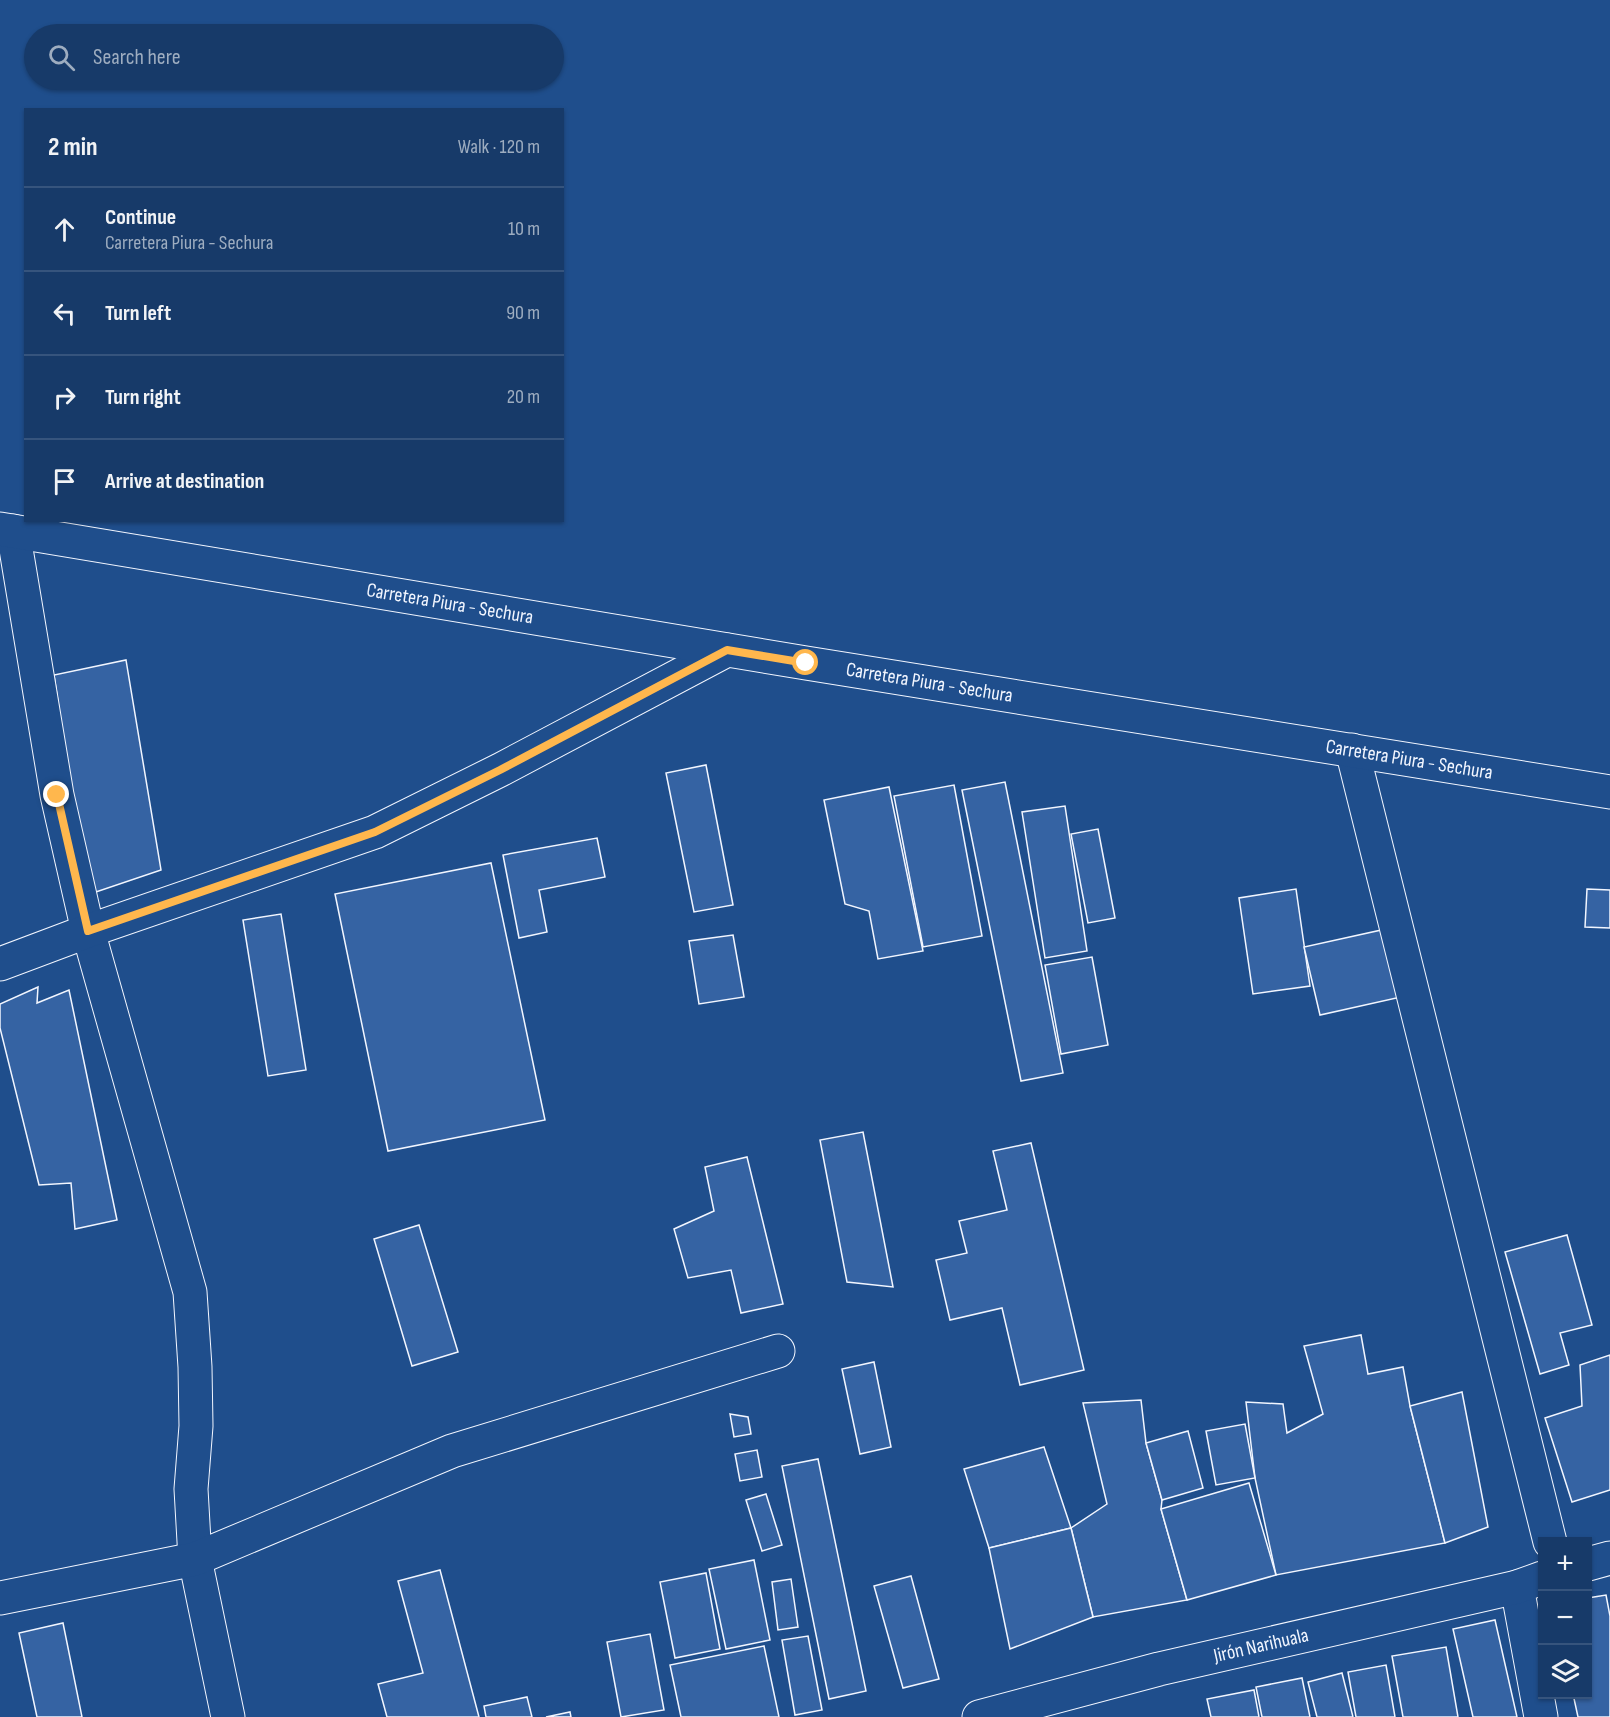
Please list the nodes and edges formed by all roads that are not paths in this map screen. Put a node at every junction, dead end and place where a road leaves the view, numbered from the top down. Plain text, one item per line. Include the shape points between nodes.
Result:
1 (7, 530) edge
2 (727, 650) junction
3 (1352, 750) junction
4 (1610, 792) edge
5 (88, 931) junction
6 (0, 964) edge
7 (778, 1351) dead end
8 (1549, 1537) edge
9 (1610, 1558) edge
10 (195, 1559) junction
11 (1592, 1563) edge
12 (1530, 1582) edge
13 (0, 1598) edge
14 (228, 1717) edge
15 (979, 1717) edge
16 (1540, 1717) edge

1 - 2 street, Carretera Piura - Sechura
1 - 5 street via 57,795
2 - 3 street, Carretera Piura - Sechura
2 - 5 street via 375,832
3 - 4 street, Carretera Piura - Sechura
3 - 8 street
5 - 6 street
5 - 10 street via 190,1292 195,1367 191,1490
7 - 10 street via 452,1451
9 - 11 street
10 - 13 street
10 - 14 street
12 - 15 street, Jirón Narihuala via 1159,1669
12 - 16 street

